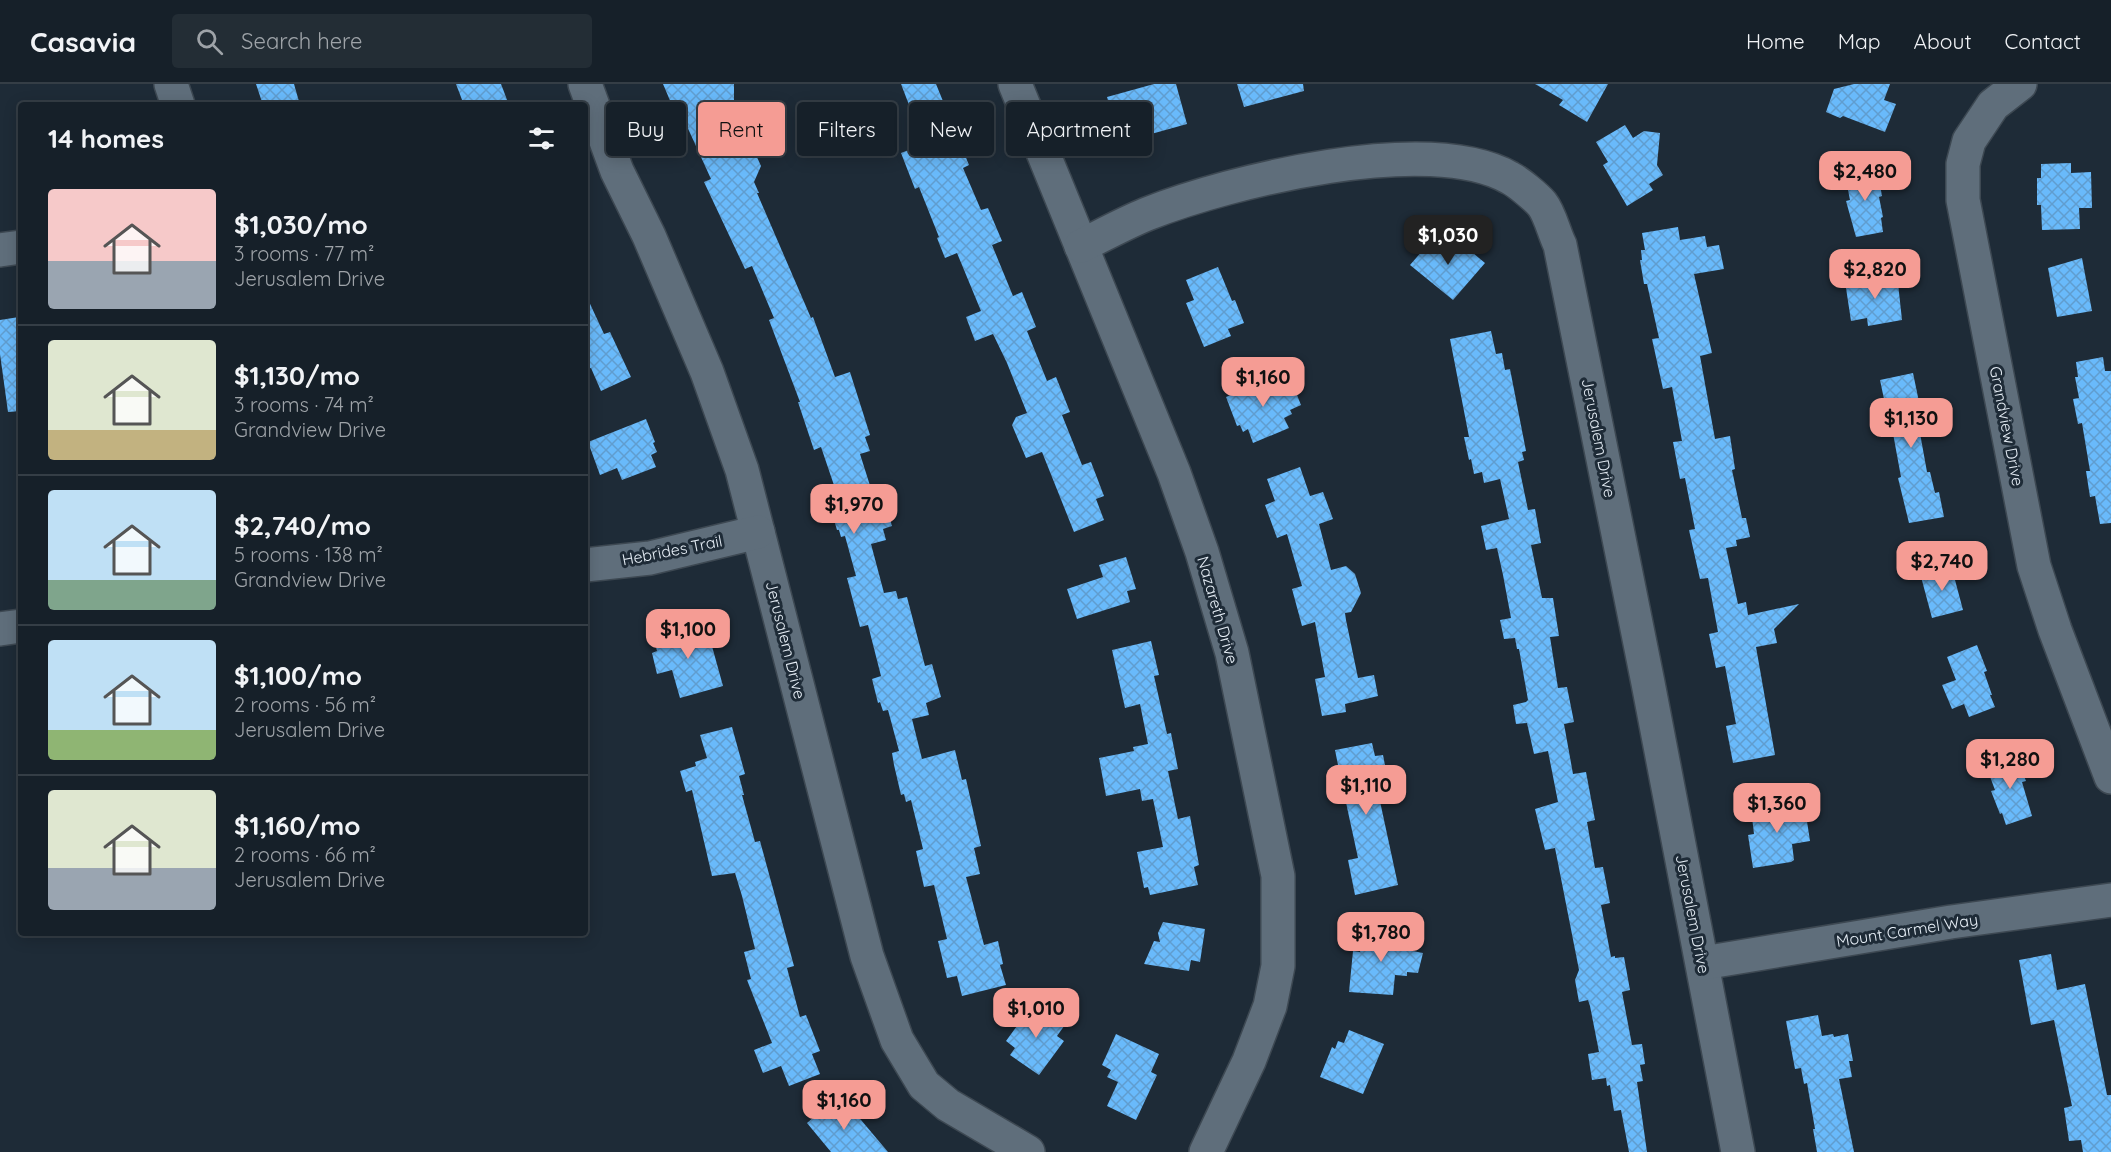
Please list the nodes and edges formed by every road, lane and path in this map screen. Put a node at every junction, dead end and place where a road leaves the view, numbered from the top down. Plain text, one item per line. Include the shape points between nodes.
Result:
1 (171, 84) edge
2 (585, 84) edge
3 (1016, 84) edge
4 (2019, 84) edge
5 (177, 102) edge
6 (1082, 246) junction
7 (18, 247) edge
8 (0, 250) edge
9 (758, 532) junction
10 (588, 565) edge
11 (18, 626) edge
12 (0, 629) edge
13 (2103, 729) edge
14 (2111, 777) edge
15 (2111, 900) edge
16 (1703, 963) junction
17 (1029, 1152) edge
18 (1206, 1152) edge
19 (1738, 1152) edge

1 - 5 street
2 - 9 street, Jerusalem Drive via 616,171 649,236 707,372 742,470
3 - 6 street, Nazareth Drive
4 - 13 street, Grandview Drive via 1993,105 1969,141 1963,164 1964,200 2034,567
6 - 16 street, Jerusalem Drive via 1147,214 1239,185 1311,169 1382,160 1446,160 1483,167 1511,178 1542,204 1560,245
6 - 18 street, Nazareth Drive via 1202,552 1232,653 1278,876 1278,966 1270,1006
7 - 8 street
9 - 10 street, Hebrides Trail via 650,558
9 - 17 street, Jerusalem Drive via 867,956 897,1040 924,1085 948,1105
11 - 12 street
13 - 14 street, Grandview Drive
15 - 16 street, Mount Carmel Way
16 - 19 street, Jerusalem Drive

